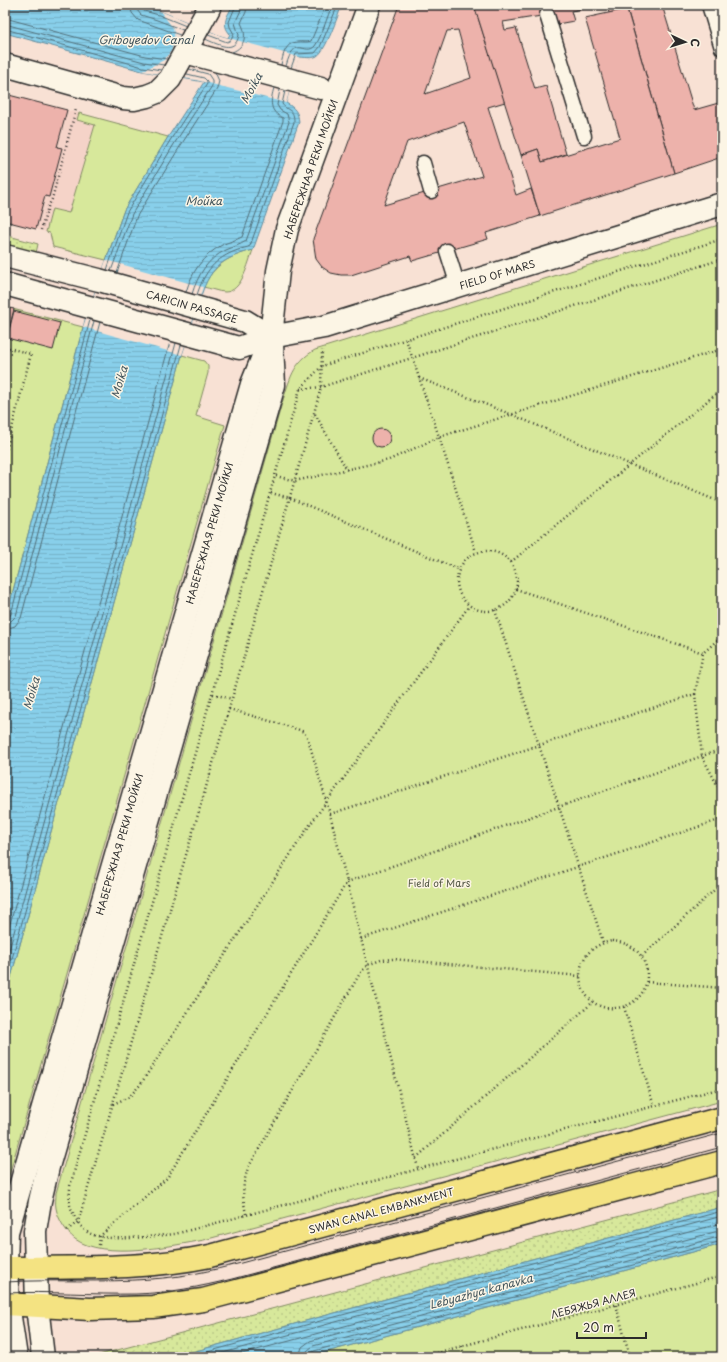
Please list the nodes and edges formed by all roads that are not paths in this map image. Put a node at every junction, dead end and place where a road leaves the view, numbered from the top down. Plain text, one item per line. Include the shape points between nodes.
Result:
1 (369, 5) edge
2 (709, 5) edge
3 (207, 13) edge
4 (547, 15) dead end
5 (722, 48) edge
6 (185, 52) junction
7 (5, 65) edge
8 (321, 88) dead end
9 (584, 136) dead end
10 (423, 163) dead end
11 (431, 191) dead end
12 (722, 204) edge
13 (448, 251) dead end
14 (5, 256) edge
15 (5, 284) edge
16 (458, 286) junction
17 (271, 337) junction
18 (722, 1118) edge
19 (722, 1162) edge
20 (5, 1268) edge
21 (35, 1268) junction
22 (6, 1304) edge
23 (37, 1306) junction
24 (16, 1357) edge
25 (43, 1357) edge

1 - 17 main road, НАБЕРЕЖНАЯ РЕКИ МОЙКИ via 287,230 278,271
2 - 5 lane
3 - 6 main road
4 - 9 lane
6 - 7 main road via 170,79 157,92 134,99
6 - 8 main road
10 - 11 lane
12 - 16 main road, FIELD OF MARS
13 - 16 lane
14 - 17 main road, CARICIN PASSAGE via 245,321
15 - 17 main road via 239,348
16 - 17 main road, FIELD OF MARS via 324,327
17 - 20 main road, НАБЕРЕЖНАЯ РЕКИ МОЙКИ via 252,384 7,1232
17 - 21 main road, НАБЕРЕЖНАЯ РЕКИ МОЙКИ via 274,385 48,1167 35,1231
18 - 21 main road, SWAN CANAL EMBANKMENT via 210,1256 150,1265
19 - 23 main road via 208,1299 152,1307 90,1309
20 - 21 main road, SWAN CANAL EMBANKMENT
20 - 22 main road, НАБЕРЕЖНАЯ РЕКИ МОЙКИ
21 - 23 main road, НАБЕРЕЖНАЯ РЕКИ МОЙКИ
22 - 23 main road
22 - 24 main road, НАБЕРЕЖНАЯ РЕКИ МОЙКИ
23 - 25 main road, НАБЕРЕЖНАЯ РЕКИ МОЙКИ

